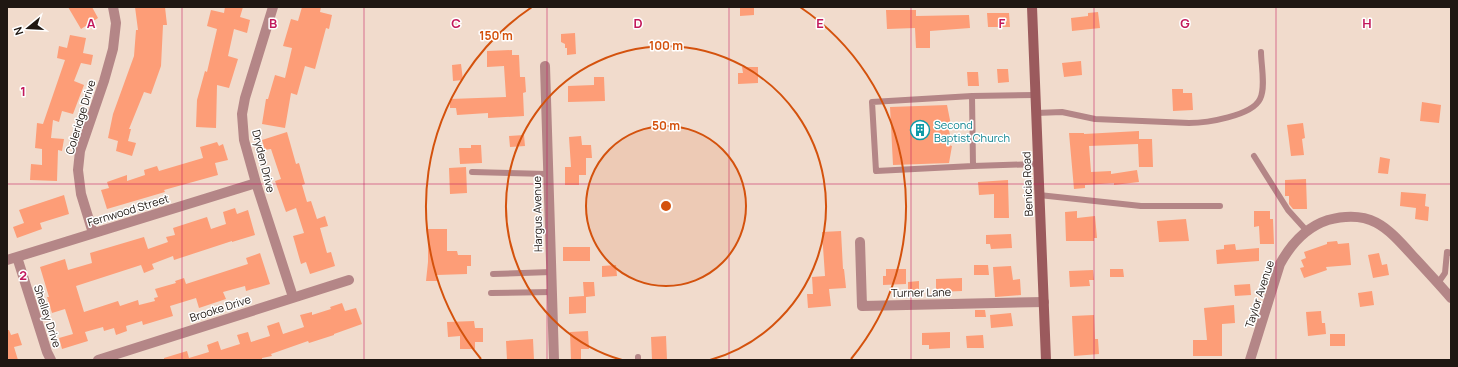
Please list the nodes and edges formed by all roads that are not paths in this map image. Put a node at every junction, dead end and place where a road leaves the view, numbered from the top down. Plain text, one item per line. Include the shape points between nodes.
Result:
1 (113, 7) edge
2 (273, 7) edge
3 (1032, 7) edge
4 (1261, 52) dead end
5 (545, 66) dead end
6 (1035, 95) junction
7 (972, 96) junction
8 (1036, 113) junction
9 (1254, 156) dead end
10 (1038, 164) junction
11 (974, 166) junction
12 (472, 172) dead end
13 (548, 174) junction
14 (256, 183) junction
15 (1039, 195) junction
16 (1220, 206) dead end
17 (1306, 230) junction
18 (93, 233) junction
19 (860, 242) dead end
20 (1451, 253) edge
21 (12, 259) edge
22 (551, 272) junction
23 (493, 274) dead end
24 (349, 280) dead end
25 (1438, 283) junction
26 (552, 292) junction
27 (491, 293) dead end
28 (293, 297) junction
29 (1451, 298) edge
30 (1044, 302) junction
31 (51, 360) edge
32 (98, 360) edge
33 (554, 360) edge
34 (1046, 360) edge
35 (1250, 360) edge

1 - 18 street, Coleridge Drive via 116,23 114,49 80,151 78,170 81,194
2 - 14 street, Dryden Drive via 242,114 244,140
3 - 6 main road, Benicia Road
4 - 8 lane via 1263,87 1260,99 1241,113 1218,120 1189,123 1095,118 1062,112
5 - 13 street, Hargus Avenue
6 - 7 lane
6 - 8 main road, Benicia Road
7 - 11 lane
7 - 11 lane via 872,102 876,171
8 - 10 main road, Benicia Road
9 - 17 lane via 1288,210
10 - 11 lane
10 - 15 main road, Benicia Road
12 - 13 lane
13 - 22 street, Hargus Avenue
14 - 18 street, Fernwood Street
14 - 28 street, Dryden Drive
15 - 16 lane via 1141,206
15 - 30 main road, Benicia Road
17 - 25 street, Taylor Avenue via 1323,222 1346,217 1376,222 1394,235
17 - 35 street, Taylor Avenue via 1280,264
18 - 21 street, Fernwood Street
19 - 30 street, Turner Lane via 862,306
20 - 25 lane via 1446,252 1445,273
21 - 31 street, Shelley Drive
22 - 23 lane
22 - 26 street, Hargus Avenue
24 - 28 street, Brooke Drive
25 - 29 street, Taylor Avenue
26 - 27 lane
26 - 33 street, Hargus Avenue
28 - 32 street, Brooke Drive
30 - 34 main road, Benicia Road

